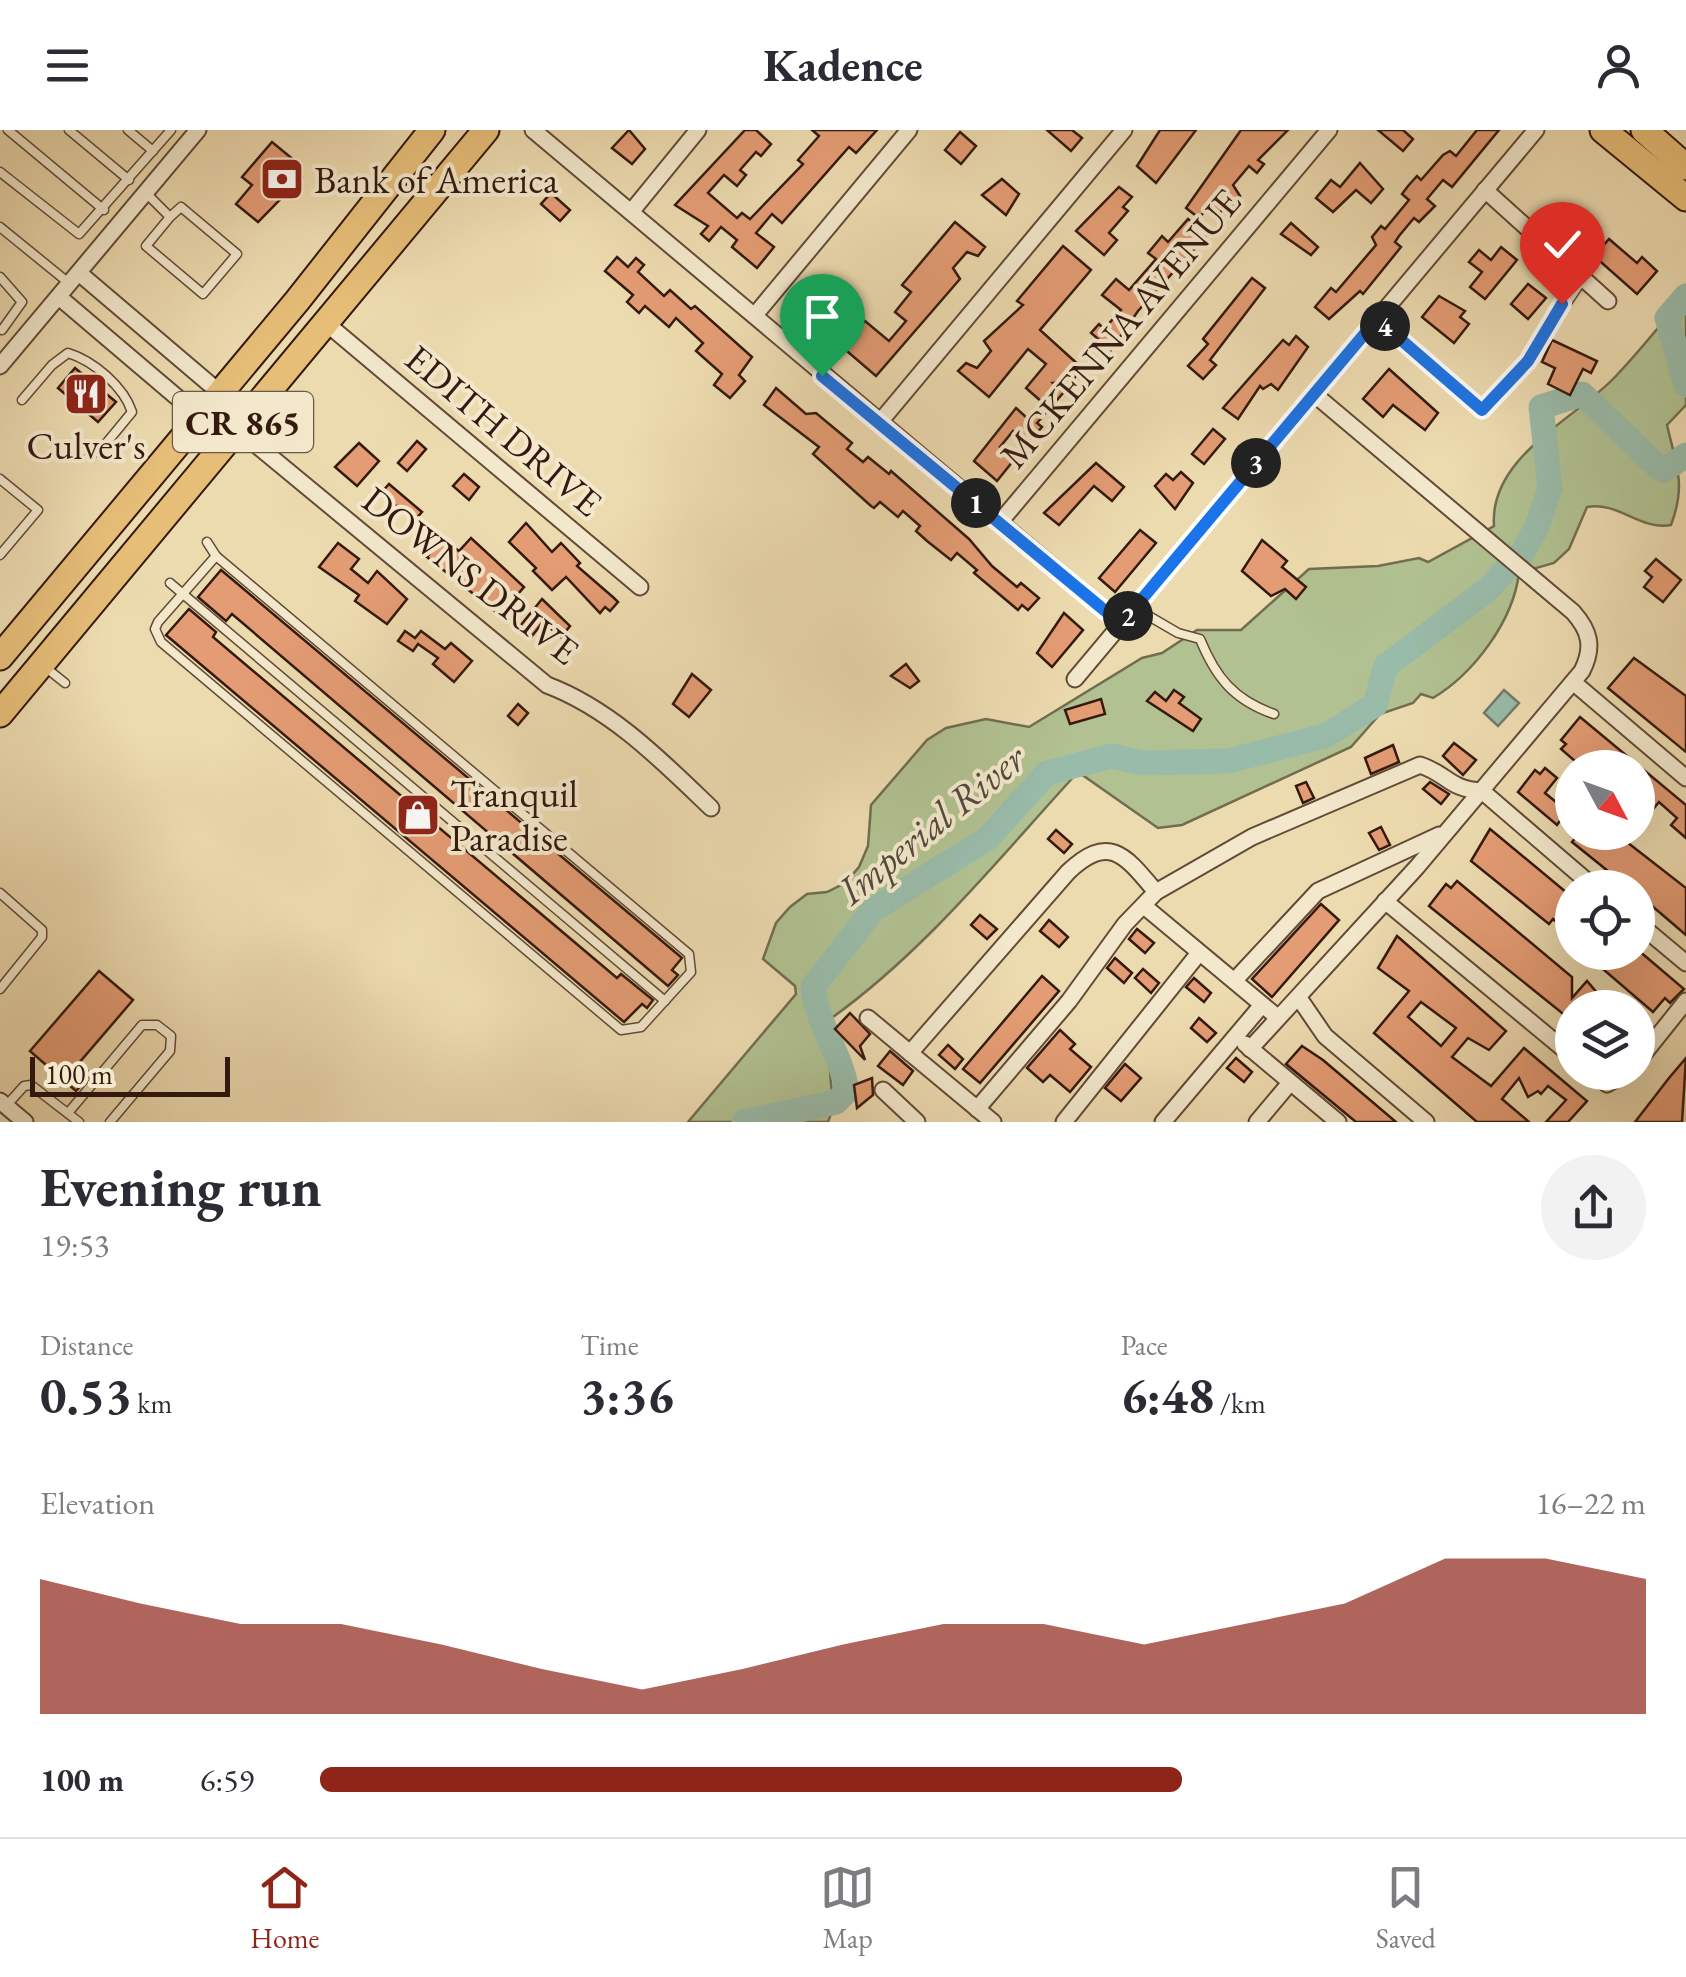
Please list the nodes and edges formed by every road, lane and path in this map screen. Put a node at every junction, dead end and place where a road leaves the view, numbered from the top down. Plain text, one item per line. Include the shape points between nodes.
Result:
1 (8, 130) edge
2 (68, 130) edge
3 (128, 130) edge
4 (171, 130) edge
5 (432, 130) edge
6 (486, 130) edge
7 (698, 130) edge
8 (909, 130) edge
9 (1124, 130) edge
10 (1328, 130) edge
11 (1536, 130) edge
12 (1602, 130) edge
13 (1644, 130) edge
14 (194, 131) edge
15 (543, 133) edge
16 (153, 151) junction
17 (1686, 168) edge
18 (0, 172) edge
19 (129, 180) junction
20 (1485, 190) junction
21 (146, 193) junction
22 (1686, 198) edge
23 (104, 210) junction
24 (631, 212) junction
25 (170, 218) junction
26 (0, 226) edge
27 (0, 277) edge
28 (1583, 279) junction
29 (69, 285) junction
30 (1608, 301) dead end
31 (755, 315) junction
32 (1377, 319) junction
33 (326, 323) junction
34 (1, 330) edge
35 (0, 366) edge
36 (220, 392) junction
37 (1314, 394) junction
38 (22, 400) dead end
39 (1482, 410) joint
40 (199, 416) junction
41 (880, 423) junction
42 (237, 430) junction
43 (82, 450) dead end
44 (0, 479) edge
45 (1000, 522) junction
46 (207, 542) dead end
47 (0, 555) edge
48 (216, 556) junction
49 (170, 583) dead end
50 (640, 587) dead end
51 (182, 594) junction
52 (1135, 608) junction
53 (1121, 624) junction
54 (0, 656) edge
55 (42, 664) junction
56 (1075, 679) dead end
57 (1573, 682) junction
58 (64, 683) dead end
59 (0, 714) edge
60 (1274, 714) dead end
61 (1686, 778) edge
62 (1482, 791) junction
63 (711, 808) dead end
64 (1448, 830) junction
65 (1574, 870) edge
66 (1156, 892) junction
67 (0, 893) edge
68 (1385, 902) junction
69 (1144, 906) junction
70 (1655, 937) edge
71 (1199, 953) junction
72 (1686, 963) edge
73 (1234, 980) junction
74 (0, 989) edge
75 (1299, 998) junction
76 (665, 1001) junction
77 (1686, 1001) edge
78 (1262, 1005) junction
79 (1276, 1016) junction
80 (868, 1018) dead end
81 (1236, 1035) junction
82 (1655, 1039) edge
83 (1555, 1042) edge
84 (1250, 1049) junction
85 (910, 1053) junction
86 (1290, 1084) junction
87 (882, 1090) dead end
88 (3, 1103) edge
89 (977, 1109) junction
90 (68, 1113) junction
91 (25, 1122) edge
92 (79, 1122) edge
93 (110, 1122) edge
94 (917, 1122) edge
95 (993, 1122) edge
96 (1064, 1122) edge
97 (1163, 1122) edge
98 (1256, 1122) edge
99 (1338, 1122) edge
100 (1426, 1122) edge

1 - 23 lane
2 - 19 lane
3 - 16 lane
4 - 16 lane
5 - 36 main road, CR 865
6 - 33 main road, CR 865
7 - 24 street
8 - 31 street
9 - 41 street
10 - 45 street, MCKENNA AVENUE
11 - 20 street
12 - 22 main road
13 - 17 main road
14 - 21 street
15 - 24 street
16 - 19 lane
18 - 23 lane via 76,234
19 - 23 lane
20 - 28 street
20 - 32 street
21 - 25 lane
21 - 29 street
24 - 31 street
25 - 25 lane via 146,246 203,294 237,254 181,206
26 - 29 lane
27 - 34 lane via 22,302
28 - 30 street
28 - 39 lane via 1528,361
29 - 35 street
29 - 36 street
29 - 40 street
31 - 41 street
32 - 37 street
32 - 39 street
33 - 42 main road, CR 865
33 - 50 street, EDITH DRIVE
36 - 40 main road, CR 865
36 - 42 street
37 - 52 street
37 - 57 street via 1585,625 1589,657
38 - 43 lane via 68,354 84,358 127,396 132,412 99,452
40 - 42 street
40 - 54 main road, CR 865
41 - 45 street
42 - 55 main road, CR 865
42 - 63 street, DOWNS DRIVE via 547,685 622,727
44 - 47 lane via 38,510
45 - 53 street
46 - 48 lane
48 - 51 lane
48 - 76 lane via 689,954 691,972
49 - 51 lane
51 - 76 lane
51 - 76 lane via 158,622 161,642 464,898 621,1030 641,1027
52 - 53 street
52 - 60 lane via 1200,639 1230,690
53 - 56 street
55 - 58 lane
55 - 59 main road, CR 865
57 - 61 street
57 - 62 street
62 - 64 street
62 - 65 street
62 - 66 street via 1457,789 1420,766 1252,837
64 - 68 street
64 - 73 street via 1318,891
66 - 69 street
66 - 85 street via 1108,849 1085,857
67 - 74 lane via 42,930
68 - 75 street
68 - 83 street
69 - 71 street
69 - 89 street
70 - 72 street
71 - 73 street
71 - 96 street
73 - 78 street
75 - 79 street
75 - 100 street via 1325,1036
77 - 82 street
78 - 79 street
78 - 81 street
79 - 84 street
80 - 85 street
81 - 84 street
81 - 97 street
84 - 86 street
85 - 89 street
86 - 98 street
86 - 99 street
87 - 94 street
88 - 90 lane via 30,1084
88 - 91 street
89 - 95 street
90 - 92 lane
90 - 93 lane via 142,1026 157,1025 170,1036 170,1051

